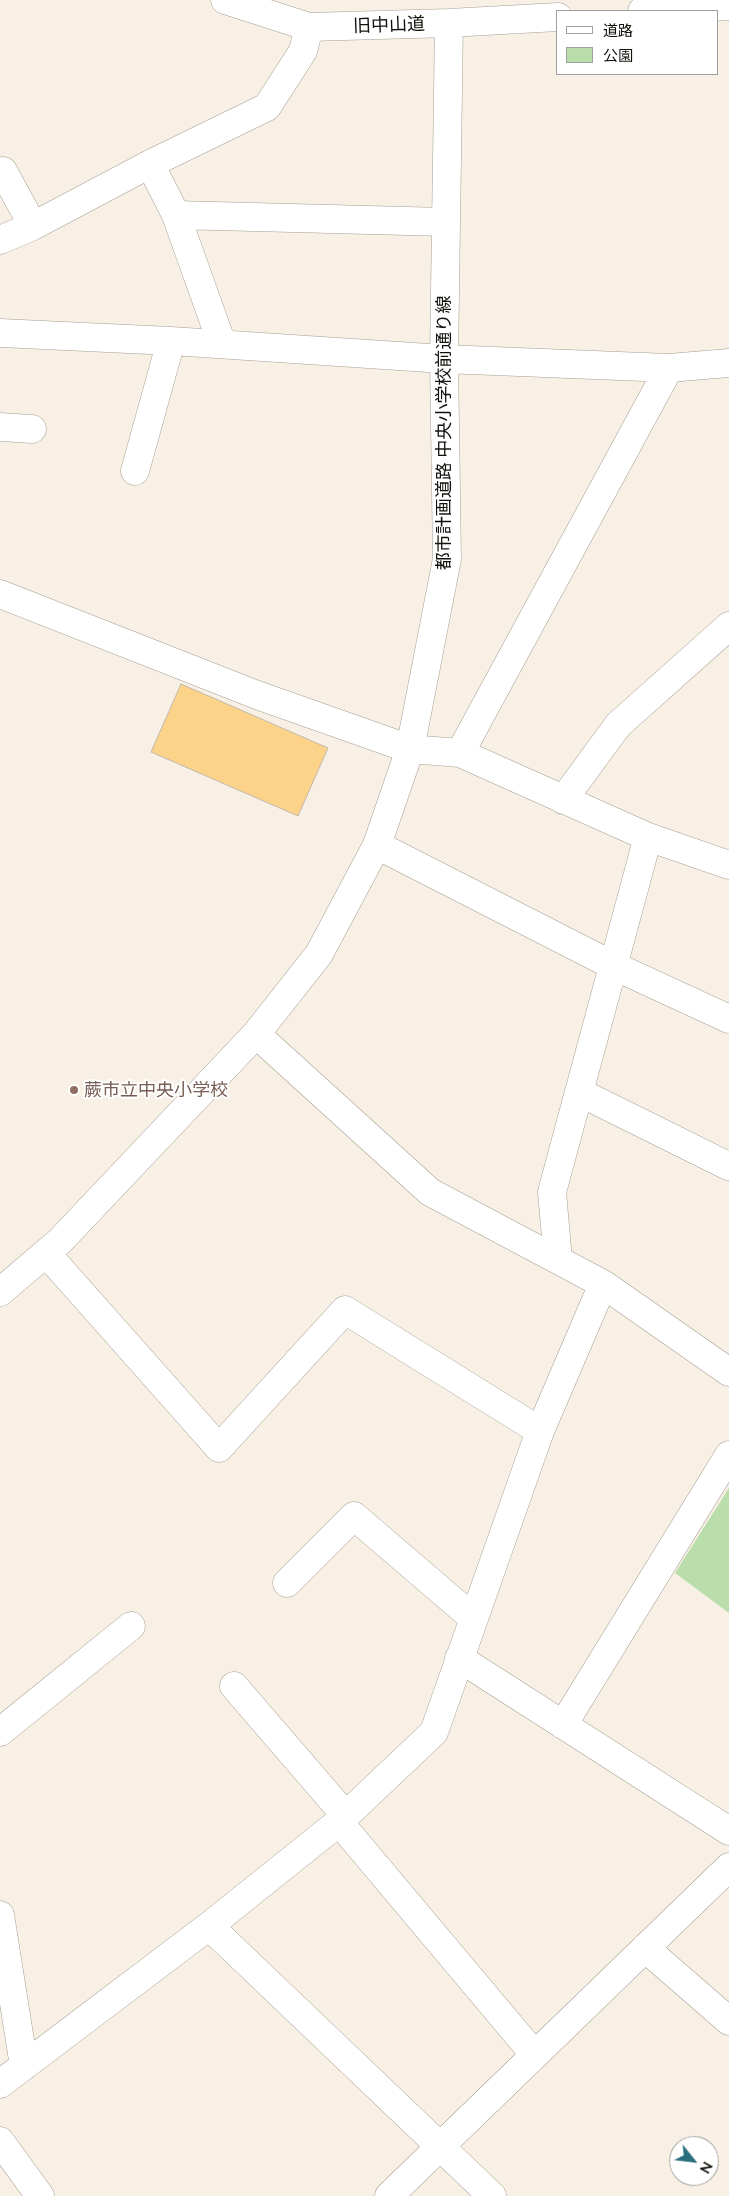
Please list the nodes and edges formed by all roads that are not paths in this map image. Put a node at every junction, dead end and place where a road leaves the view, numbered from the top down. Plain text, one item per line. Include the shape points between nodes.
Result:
1 (225, 0) edge
2 (729, 6) edge
3 (659, 10) edge
4 (556, 16) edge
5 (449, 23) junction
6 (309, 27) junction
7 (150, 164) junction
8 (3, 170) dead end
9 (176, 215) junction
10 (446, 222) junction
11 (33, 226) junction
12 (0, 240) edge
13 (0, 333) edge
14 (171, 341) junction
15 (222, 344) junction
16 (444, 358) junction
17 (729, 363) edge
18 (669, 368) junction
19 (0, 427) edge
20 (32, 429) dead end
21 (135, 471) dead end
22 (0, 594) edge
23 (729, 626) edge
24 (410, 749) junction
25 (460, 753) junction
26 (563, 800) junction
27 (648, 837) junction
28 (377, 845) junction
29 (729, 864) edge
30 (612, 965) junction
31 (729, 1019) edge
32 (256, 1034) junction
33 (578, 1092) junction
34 (728, 1166) edge
35 (46, 1253) junction
36 (558, 1260) junction
37 (603, 1284) junction
38 (0, 1292) edge
39 (729, 1372) edge
40 (540, 1431) junction
41 (729, 1455) edge
42 (287, 1583) dead end
43 (473, 1618) junction
44 (131, 1626) dead end
45 (459, 1658) junction
46 (234, 1686) dead end
47 (563, 1725) junction
48 (0, 1732) edge
49 (343, 1819) junction
50 (728, 1828) edge
51 (729, 1866) edge
52 (0, 1915) edge
53 (209, 1926) junction
54 (645, 1948) junction
55 (729, 2021) edge
56 (534, 2054) junction
57 (24, 2066) junction
58 (0, 2084) edge
59 (0, 2141) edge
60 (439, 2146) junction
61 (40, 2196) edge
62 (389, 2196) edge
63 (492, 2196) edge

1 - 6 street, 旧中山道
2 - 3 street
4 - 5 street, 旧中山道
5 - 6 street, 旧中山道
5 - 10 street, 都市計画道路 中央小学校前通り線
6 - 7 street via 302,51 267,107
7 - 9 street
7 - 11 street
8 - 11 street
9 - 10 street
9 - 15 street
10 - 16 street, 都市計画道路 中央小学校前通り線
11 - 12 street
13 - 14 street
14 - 15 street
14 - 21 street
15 - 16 street
16 - 18 street
16 - 24 street, 都市計画道路 中央小学校前通り線 via 447,559
17 - 18 street
18 - 25 street
19 - 20 street
22 - 24 street via 257,695
23 - 26 street via 618,725
24 - 25 street
24 - 28 street, 都市計画道路 中央小学校前通り線
25 - 26 street
26 - 27 street
27 - 29 street
27 - 30 street
28 - 30 street
28 - 32 street, 都市計画道路 中央小学校前通り線 via 319,954
30 - 31 street
30 - 33 street
32 - 35 street, 都市計画道路 中央小学校前通り線
32 - 36 street via 430,1192
33 - 34 street
33 - 36 street via 552,1192
35 - 38 street, 都市計画道路 中央小学校前通り線
35 - 40 street via 219,1448 345,1310
36 - 37 street
37 - 39 street
37 - 40 street
40 - 43 street
41 - 47 street
42 - 43 street via 354,1516
43 - 45 street
44 - 48 street
45 - 47 street
45 - 49 street via 434,1732
46 - 49 street
47 - 50 street
49 - 53 street
49 - 56 street
51 - 54 street
52 - 57 street
53 - 57 street
53 - 60 street
54 - 55 street
54 - 56 street
56 - 60 street
57 - 58 street
59 - 61 street
60 - 62 street
60 - 63 street

